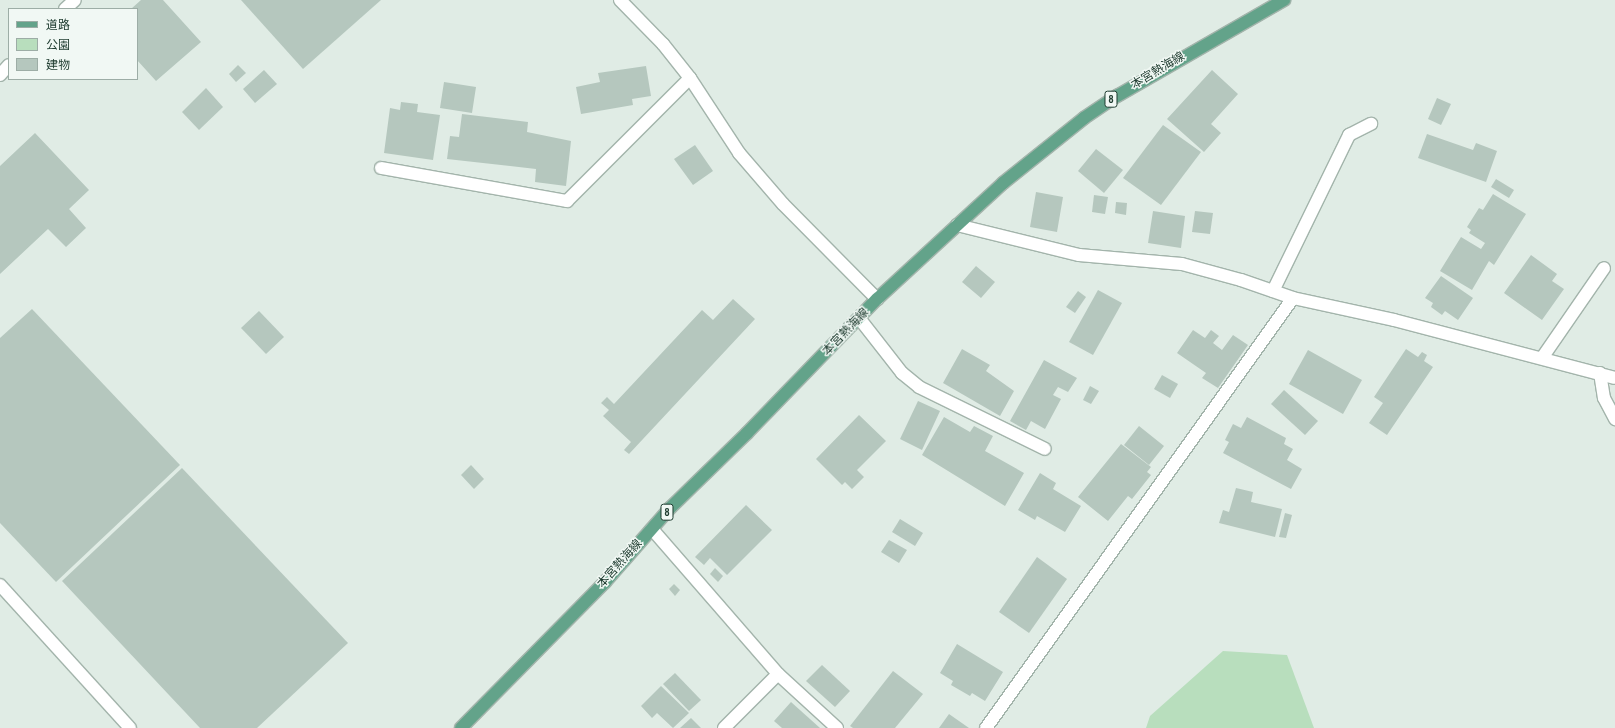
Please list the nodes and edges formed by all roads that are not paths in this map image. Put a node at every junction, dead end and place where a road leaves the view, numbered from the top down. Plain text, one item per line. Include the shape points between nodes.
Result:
1 (75, 0) edge
2 (620, 0) edge
3 (1284, 0) edge
4 (66, 8) edge
5 (8, 66) edge
6 (0, 75) edge
7 (690, 78) junction
8 (1371, 124) dead end
9 (381, 168) dead end
10 (957, 225) junction
11 (1604, 268) dead end
12 (1273, 291) junction
13 (1292, 298) junction
14 (877, 299) junction
15 (859, 318) junction
16 (1542, 358) junction
17 (1600, 373) junction
18 (1615, 378) edge
19 (1615, 419) edge
20 (1045, 449) dead end
21 (652, 529) junction
22 (0, 586) edge
23 (778, 674) junction
24 (130, 728) edge
25 (461, 728) edge
26 (724, 728) edge
27 (837, 728) edge
28 (986, 728) edge

1 - 4 street
2 - 7 street via 663,44
3 - 10 main road, 本宮熱海線 / 8 via 1175,60 1084,118 1003,183
5 - 6 street
7 - 9 street via 578,193 567,201
7 - 14 street via 739,152 783,204
8 - 12 street via 1349,135
10 - 12 street via 1079,254 1182,264
10 - 14 main road, 本宮熱海線 / 8
11 - 16 street
12 - 13 street
13 - 16 street
13 - 28 street
14 - 15 main road, 本宮熱海線 / 8
15 - 20 street via 902,373 918,388
15 - 21 main road, 本宮熱海線 / 8
16 - 17 street
17 - 18 street
17 - 19 street via 1604,398
21 - 23 street
21 - 25 main road, 本宮熱海線 / 8 via 605,582
22 - 24 street
23 - 26 street
23 - 27 street

